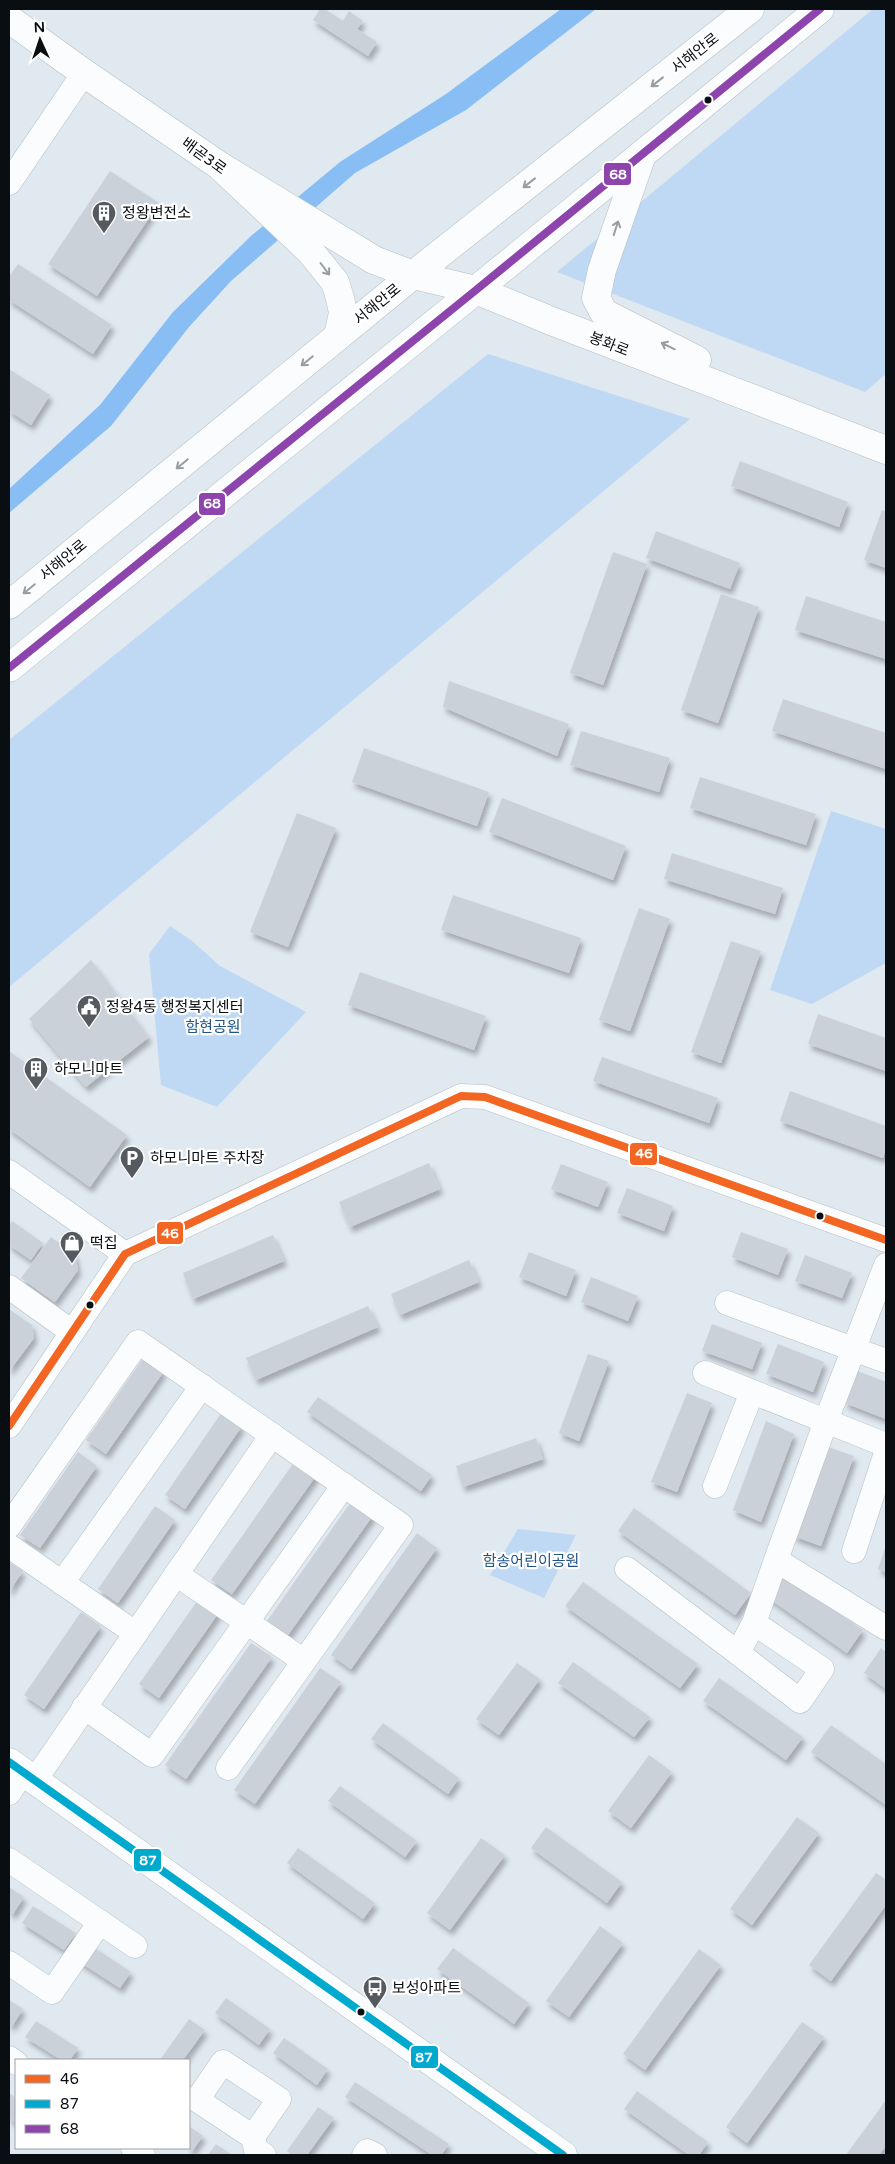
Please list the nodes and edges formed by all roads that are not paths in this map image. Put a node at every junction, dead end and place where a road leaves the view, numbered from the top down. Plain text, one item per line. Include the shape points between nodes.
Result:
1 (750, 9) edge
2 (820, 9) edge
3 (9, 19) edge
4 (84, 73) junction
5 (643, 154) junction
6 (220, 166) junction
7 (9, 183) edge
8 (413, 275) junction
9 (476, 290) junction
10 (338, 336) junction
11 (804, 418) junction
12 (886, 450) edge
13 (9, 605) edge
14 (9, 668) edge
15 (9, 1172) edge
16 (886, 1240) edge
17 (125, 1254) junction
18 (886, 1265) edge
19 (9, 1287) edge
20 (727, 1303) dead end
21 (72, 1332) junction
22 (854, 1348) junction
23 (886, 1362) edge
24 (705, 1373) dead end
25 (202, 1386) junction
26 (752, 1392) junction
27 (826, 1421) junction
28 (9, 1426) edge
29 (272, 1435) junction
30 (886, 1445) edge
31 (886, 1453) edge
32 (344, 1485) junction
33 (715, 1486) dead end
34 (9, 1526) edge
35 (9, 1546) edge
36 (854, 1551) dead end
37 (776, 1560) junction
38 (627, 1569) dead end
39 (176, 1574) junction
40 (62, 1583) junction
41 (247, 1622) junction
42 (754, 1624) junction
43 (886, 1628) edge
44 (135, 1633) junction
45 (738, 1653) junction
46 (304, 1661) junction
47 (84, 1707) junction
48 (228, 1768) dead end
49 (19, 1777) edge
50 (9, 1860) edge
51 (100, 1922) junction
52 (135, 1946) dead end
53 (9, 1963) edge
54 (557, 2154) edge
55 (364, 2155) edge
56 (374, 2155) edge

1 -> 8 main road, 서해안로
2 - 5 main road
3 - 4 main road, 배곧3로
4 - 6 main road, 배곧3로
4 - 7 street
5 - 9 main road
11 -> 5 main road, 봉화로 via 744,383 604,313 596,298 602,270
6 - 8 main road via 374,260
6 -> 10 main road, 배곧3로 via 310,251 335,282 343,313
8 - 9 main road, 봉화로
8 - 10 main road, 서해안로
9 - 11 main road, 봉화로
9 - 14 main road
10 -> 13 main road, 서해안로
11 - 12 main road, 봉화로
15 - 17 street
16 - 17 street via 485,1097 461,1096
17 - 21 street
18 - 22 street
19 - 21 street
20 - 22 street
21 - 28 street
22 - 23 street
22 - 27 street
24 - 26 street
25 - 29 street
25 - 34 street via 138,1342
25 - 40 street
26 - 27 street
26 - 33 street
27 - 30 street
27 - 37 street
29 - 32 street
29 - 39 street
31 - 36 street
32 - 41 street
32 - 46 street via 401,1525
35 - 40 street
37 - 42 street
37 - 43 street
38 - 45 street
39 - 41 street
39 - 44 street
40 - 44 street
41 - 46 street
41 - 47 street via 152,1755
42 - 45 street
42 - 45 street via 822,1669 800,1701
44 - 47 street
46 - 48 street
47 - 49 street
49 - 54 main road
50 - 51 street
51 - 52 street
51 - 53 street via 52,1992
55 - 56 street via 367,2150

